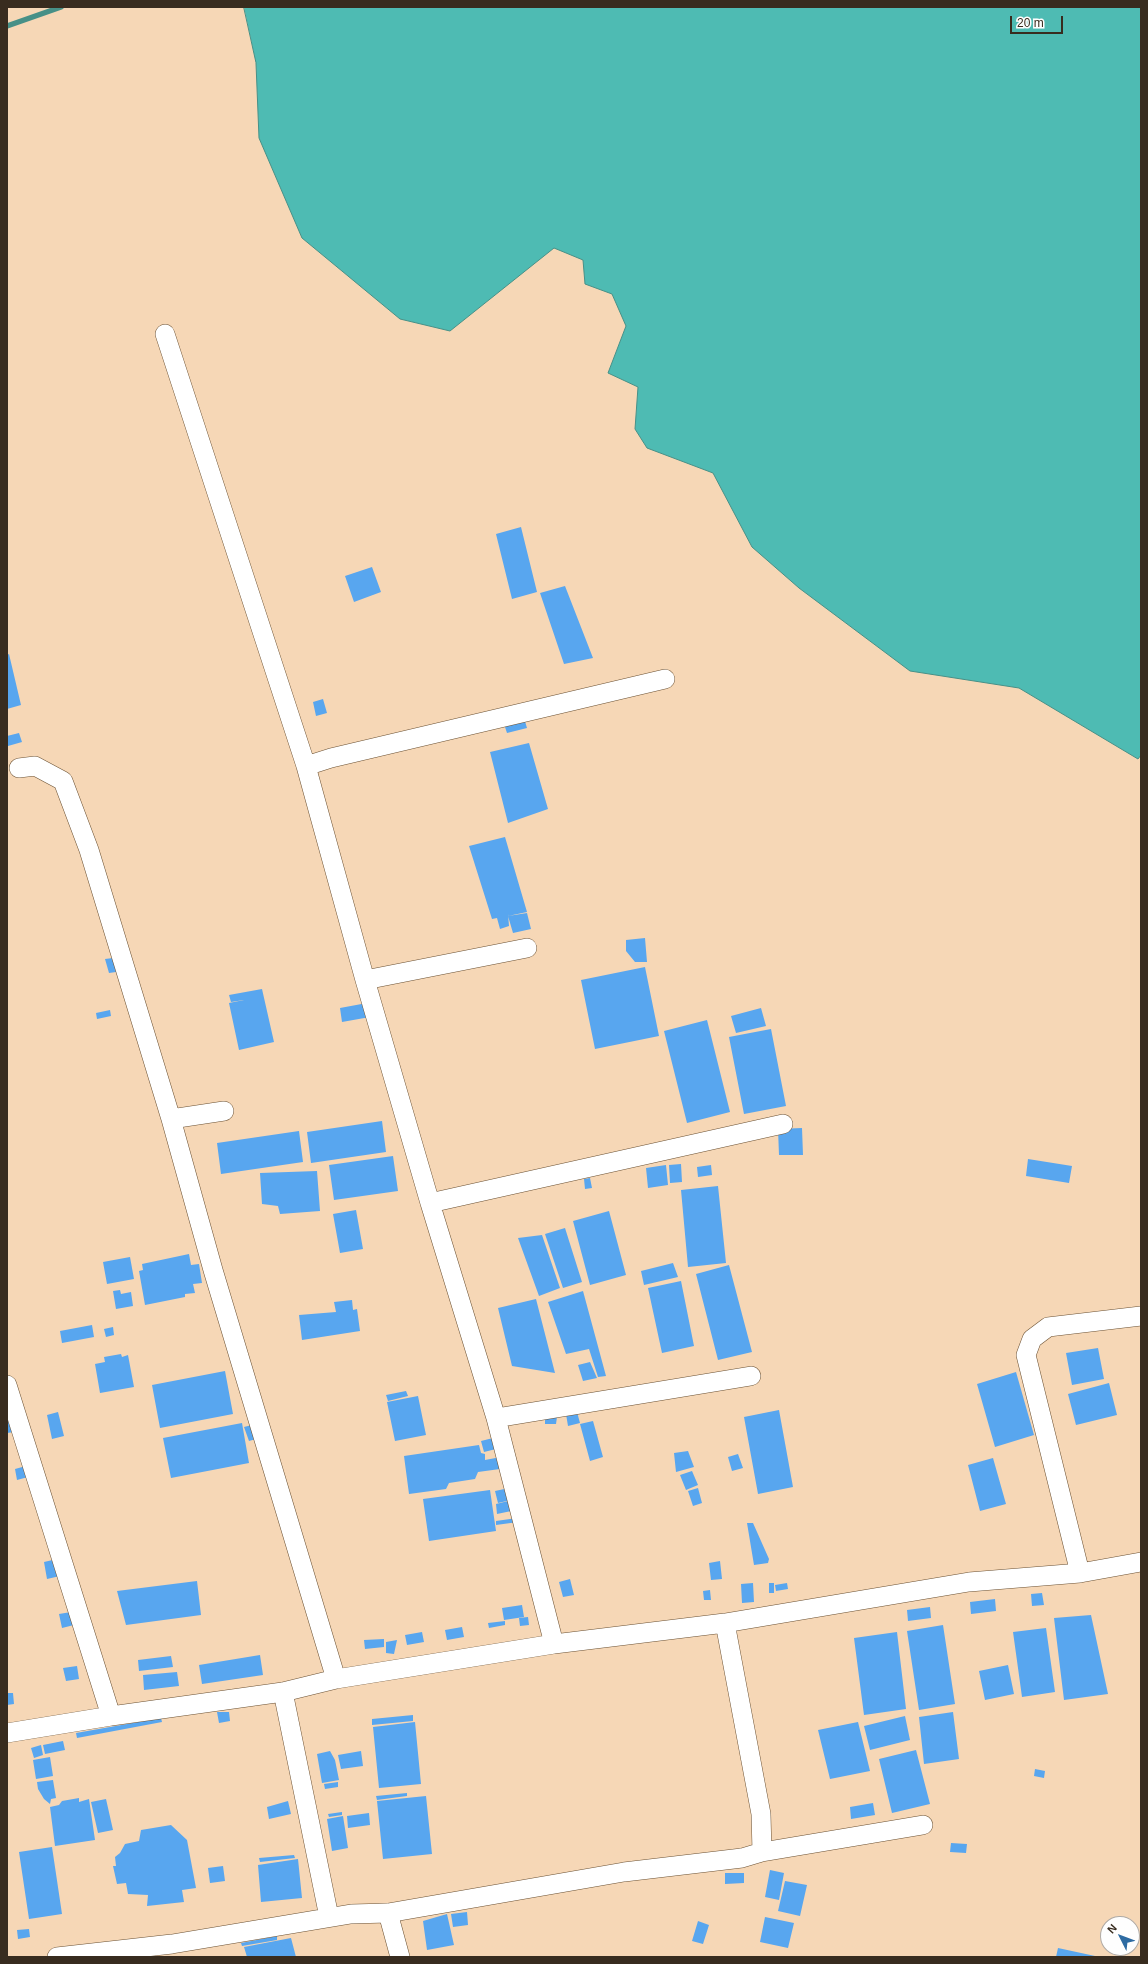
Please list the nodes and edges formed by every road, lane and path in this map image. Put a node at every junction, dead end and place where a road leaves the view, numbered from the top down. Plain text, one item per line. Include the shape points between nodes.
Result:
1 (165, 334) dead end
2 (665, 679) dead end
3 (306, 766) junction
4 (19, 768) dead end
5 (527, 948) dead end
6 (365, 980) junction
7 (224, 1111) dead end
8 (171, 1119) junction
9 (783, 1124) dead end
10 (430, 1203) junction
11 (1141, 1316) edge
12 (751, 1376) dead end
13 (7, 1385) edge
14 (496, 1418) junction
15 (1141, 1562) edge
16 (1080, 1573) junction
17 (724, 1623) junction
18 (554, 1644) junction
19 (336, 1680) junction
20 (283, 1692) junction
21 (111, 1716) junction
22 (7, 1733) edge
23 (923, 1825) dead end
24 (762, 1852) junction
25 (388, 1913) junction
26 (329, 1917) junction
27 (57, 1957) edge
28 (400, 1957) edge

1 - 3 street
2 - 3 street
3 - 6 street
4 - 8 street via 35,766 63,781 89,850
5 - 6 street
6 - 10 street
7 - 8 street
8 - 19 street via 213,1270
9 - 10 street
10 - 14 street
11 - 16 street via 1048,1327 1032,1339 1026,1355
12 - 14 street
13 - 21 street
14 - 18 street
15 - 16 street
16 - 17 street via 969,1582
17 - 18 street
17 - 24 street via 762,1814
18 - 19 street
19 - 20 street
20 - 21 street
20 - 26 street
21 - 22 street
23 - 24 street
24 - 25 street via 736,1859 624,1872
25 - 26 street
25 - 28 street
26 - 27 street via 172,1944

